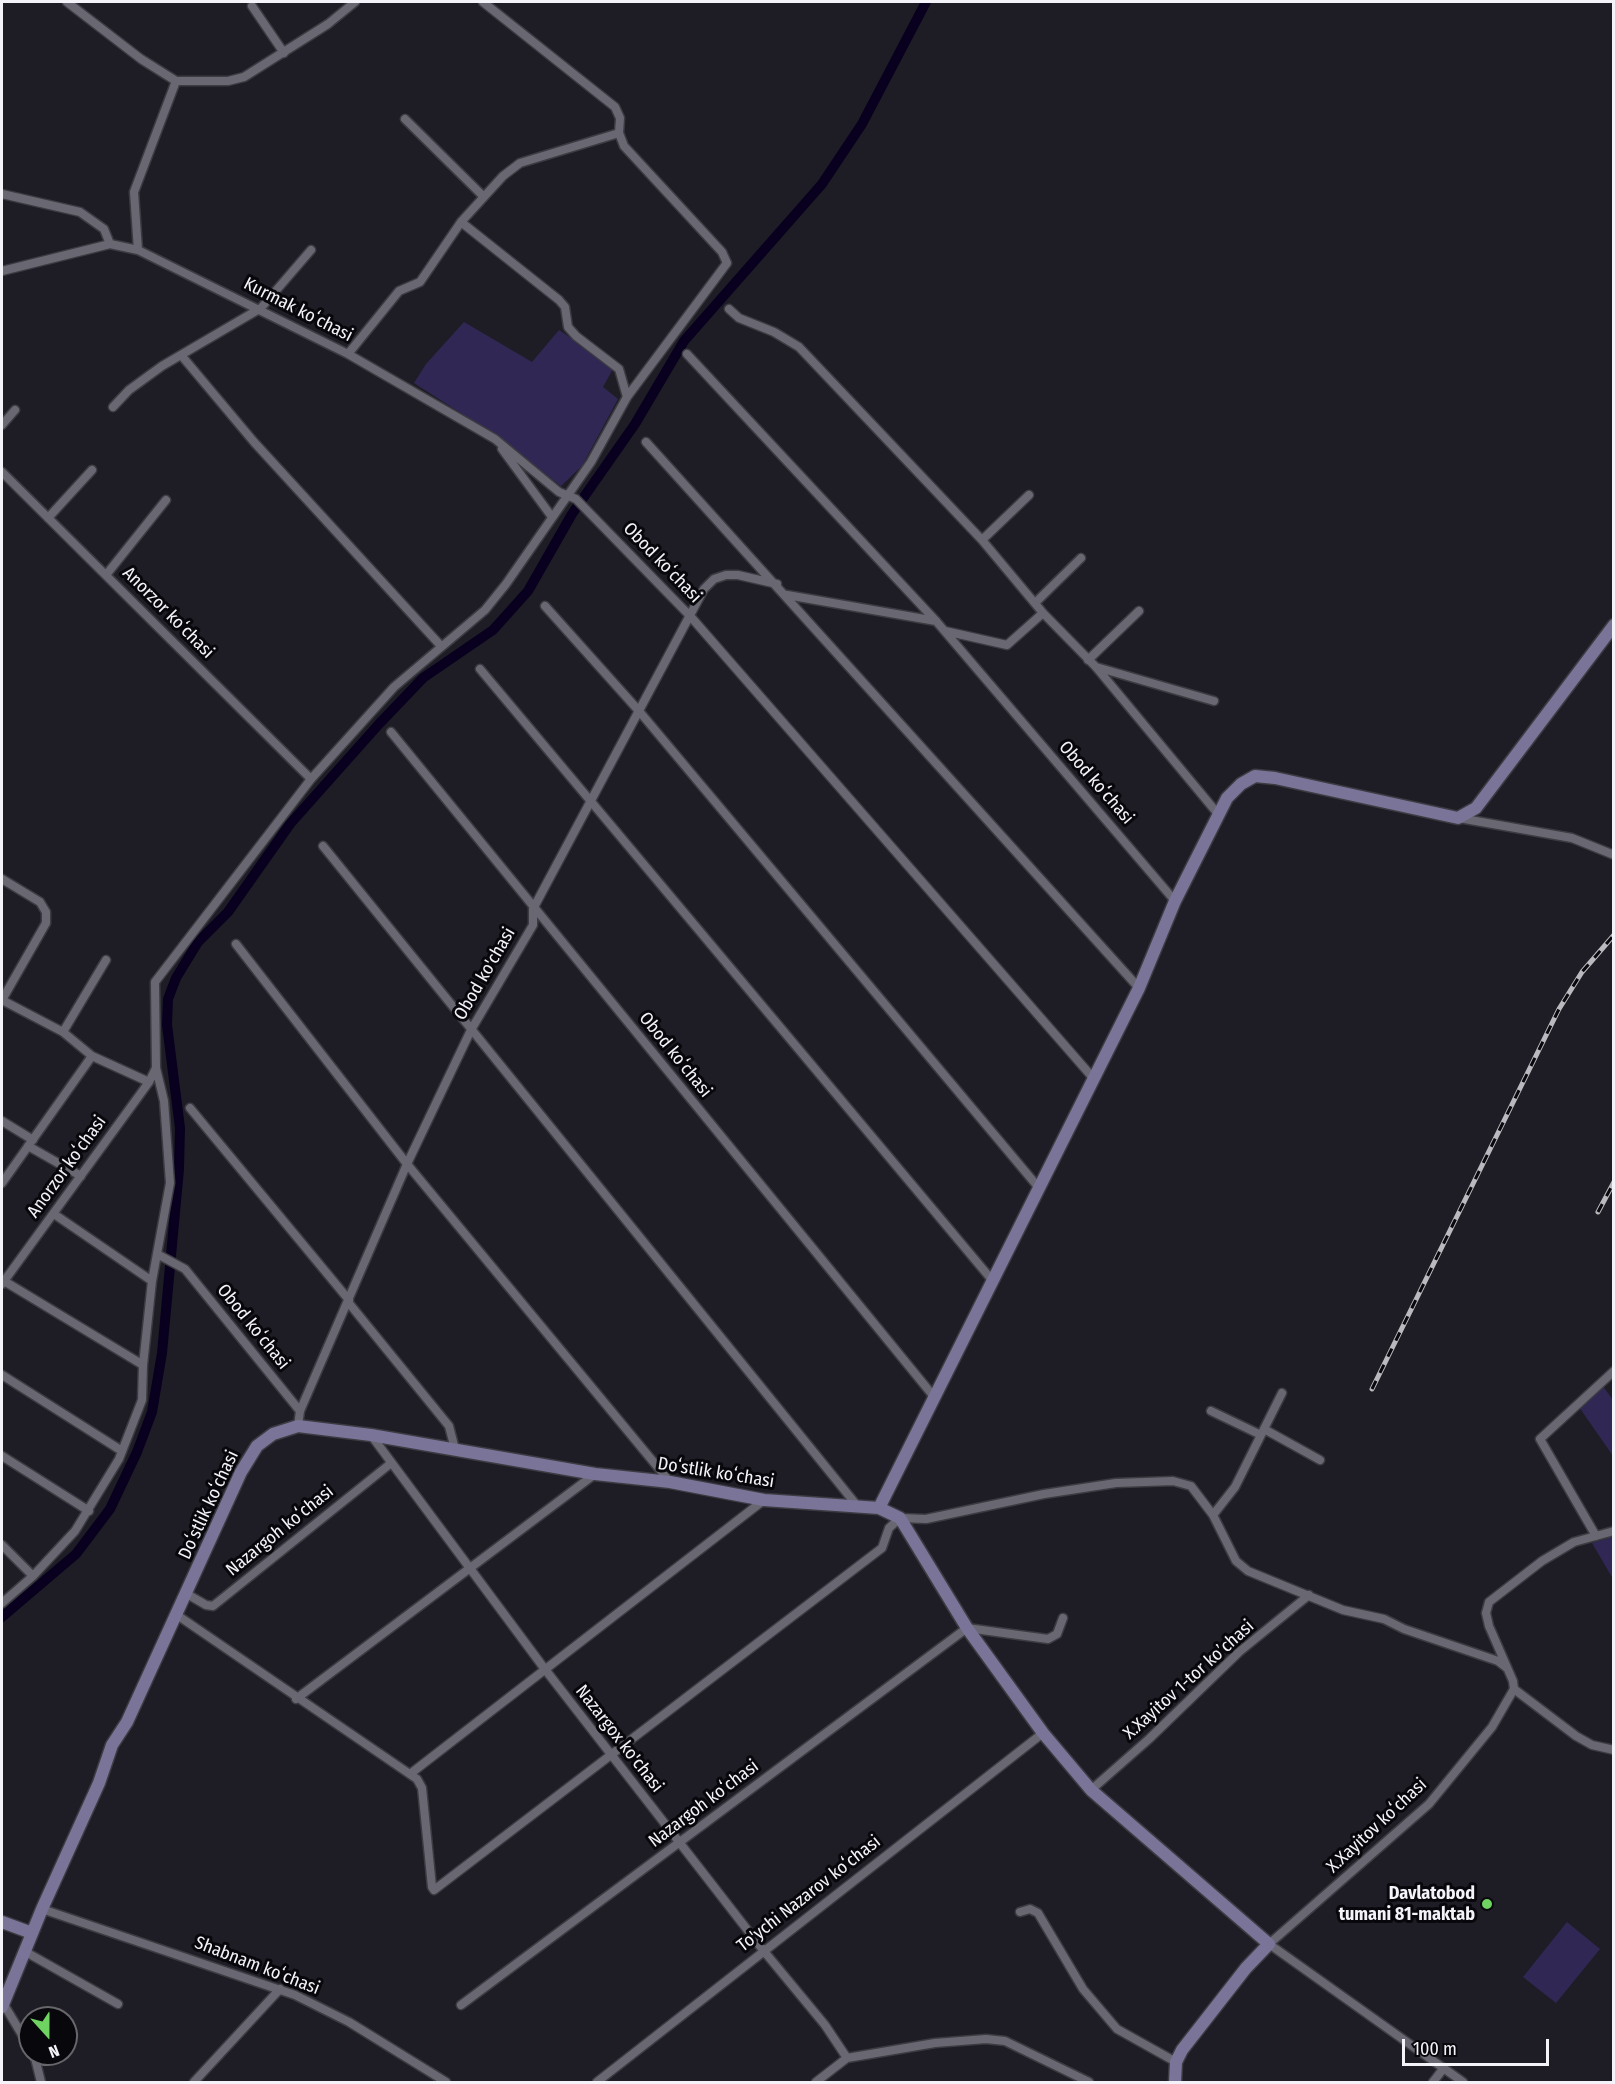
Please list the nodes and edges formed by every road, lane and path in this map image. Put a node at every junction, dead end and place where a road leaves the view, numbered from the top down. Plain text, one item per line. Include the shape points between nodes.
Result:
1 (68, 2) edge
2 (355, 2) edge
3 (483, 2) edge
4 (252, 6) dead end
5 (284, 53) junction
6 (176, 81) junction
7 (405, 119) dead end
8 (619, 133) junction
9 (2, 194) edge
10 (483, 196) junction
11 (461, 222) junction
12 (110, 244) junction
13 (138, 250) junction
14 (311, 250) dead end
15 (2, 271) edge
16 (261, 308) junction
17 (729, 309) dead end
18 (348, 354) junction
19 (687, 354) dead end
20 (181, 355) junction
21 (627, 397) junction
22 (113, 407) dead end
23 (15, 410) dead end
24 (2, 425) edge
25 (495, 439) junction
26 (646, 442) dead end
27 (92, 470) dead end
28 (2, 472) edge
29 (566, 495) junction
30 (1029, 495) dead end
31 (576, 499) joint
32 (166, 500) dead end
33 (552, 517) junction
34 (48, 518) junction
35 (982, 540) junction
36 (1081, 558) dead end
37 (106, 575) junction
38 (777, 584) junction
39 (786, 595) junction
40 (1035, 603) junction
41 (545, 606) dead end
42 (1139, 611) dead end
43 (1043, 613) junction
44 (691, 616) junction
45 (936, 621) junction
46 (1614, 625) edge
47 (944, 631) junction
48 (441, 646) junction
49 (1088, 660) junction
50 (1096, 667) junction
51 (480, 669) dead end
52 (1214, 701) dead end
53 (639, 711) junction
54 (391, 732) dead end
55 (311, 779) junction
56 (590, 801) junction
57 (1218, 814) junction
58 (1458, 818) junction
59 (323, 846) dead end
60 (1614, 855) edge
61 (2, 879) edge
62 (1176, 901) junction
63 (533, 909) junction
64 (236, 944) dead end
65 (106, 960) dead end
66 (1139, 988) junction
67 (2, 1000) edge
68 (471, 1030) junction
69 (63, 1032) junction
70 (92, 1056) junction
71 (156, 1068) junction
72 (1094, 1079) junction
73 (148, 1082) junction
74 (190, 1108) dead end
75 (2, 1120) edge
76 (31, 1143) junction
77 (408, 1164) junction
78 (81, 1176) junction
79 (2, 1183) edge
80 (1040, 1188) junction
81 (54, 1214) junction
82 (157, 1254) junction
83 (992, 1280) junction
84 (152, 1281) junction
85 (3, 1283) edge
86 (348, 1301) junction
87 (143, 1365) junction
88 (1614, 1371) edge
89 (2, 1375) edge
90 (1282, 1393) dead end
91 (935, 1398) junction
92 (300, 1411) junction
93 (1210, 1411) dead end
94 (298, 1426) junction
95 (1262, 1432) junction
96 (371, 1435) junction
97 (455, 1449) junction
98 (122, 1450) junction
99 (2, 1456) edge
100 (1320, 1460) dead end
101 (390, 1464) junction
102 (596, 1474) junction
103 (670, 1482) junction
104 (764, 1500) junction
105 (860, 1508) junction
106 (879, 1508) junction
107 (89, 1511) junction
108 (1213, 1515) junction
109 (900, 1518) junction
110 (1614, 1531) edge
111 (1596, 1536) junction
112 (2, 1545) edge
113 (470, 1570) junction
114 (33, 1576) junction
115 (187, 1594) junction
116 (1309, 1595) junction
117 (2, 1603) edge
118 (177, 1615) junction
119 (1063, 1618) dead end
120 (967, 1628) junction
121 (544, 1668) junction
122 (1507, 1668) junction
123 (1514, 1689) junction
124 (296, 1699) junction
125 (1043, 1733) junction
126 (1614, 1750) edge
127 (611, 1754) junction
128 (410, 1774) junction
129 (1091, 1790) junction
130 (679, 1843) junction
131 (42, 1909) junction
132 (1020, 1912) dead end
133 (2, 1922) edge
134 (32, 1933) junction
135 (1269, 1944) junction
136 (763, 1950) junction
137 (24, 1951) junction
138 (280, 1989) junction
139 (118, 2004) dead end
140 (2, 2005) edge
141 (461, 2005) dead end
142 (18, 2030) edge
143 (847, 2058) junction
144 (1176, 2062) junction
145 (37, 2066) edge
146 (1443, 2069) junction
147 (41, 2082) edge
148 (194, 2082) edge
149 (446, 2082) edge
150 (597, 2082) edge
151 (816, 2082) edge
152 (1089, 2082) edge
153 (1175, 2082) edge
154 (1433, 2082) edge
155 (1463, 2082) edge

1 - 6 street
2 - 5 street
3 - 8 street via 615,107 620,118
4 - 5 street
5 - 6 street via 244,77 228,81
6 - 13 street via 134,192
7 - 10 street
8 - 10 street via 520,164
8 - 21 street via 624,147 722,252 727,263
9 - 12 street via 80,212 104,229
10 - 11 street
11 - 18 street via 420,282 399,291
11 - 21 street via 559,300 565,307 568,327 619,369
12 - 13 street, Kurmak koʻchasi
12 - 15 street
13 - 16 street, Kurmak koʻchasi
14 - 16 street
16 - 18 street, Kurmak koʻchasi
16 - 20 street
17 - 35 street via 799,347
18 - 25 street, Kurmak koʻchasi
19 - 45 street, Obod koʻchasi
20 - 22 street via 129,390
20 - 48 street via 254,442
21 - 29 street via 591,462
23 - 24 street
25 - 29 street, Kurmak koʻchasi
25 - 33 street
26 - 38 street
27 - 34 street
28 - 34 street, Anorzor koʻchasi
29 - 31 street, Kurmak koʻchasi
29 - 33 street
30 - 35 street
31 - 44 street, Obod koʻchasi
32 - 37 street
33 - 48 street via 485,610
34 - 37 street, Anorzor koʻchasi
35 - 40 street
36 - 40 street
37 - 55 street, Anorzor koʻchasi
38 - 39 street
38 - 44 street, Obod ko'chasi via 738,575 714,579 704,589
39 - 45 street
39 - 66 street
40 - 43 street
41 - 53 street
42 - 49 street
43 - 47 street via 1007,645
43 - 49 street
44 - 53 street, Obod ko'chasi
44 - 72 street, Obod koʻchasi
45 - 47 street, Obod koʻchasi
46 - 58 street via 1476,808
47 - 62 street, Obod koʻchasi
48 - 55 street via 394,687
49 - 50 street
50 - 52 street
50 - 57 street
51 - 56 street
53 - 56 street, Obod ko'chasi
53 - 80 street
54 - 63 street, Obod koʻchasi
55 - 71 street via 155,981
56 - 63 street, Obod ko'chasi
56 - 83 street
57 - 58 street via 1241,783 1255,776
57 - 62 street
58 - 60 street via 1572,838
59 - 68 street
61 - 67 street via 40,902 46,912 46,923
62 - 66 street
63 - 68 street, Obod ko'chasi via 533,925
63 - 91 street, Obod koʻchasi
64 - 77 street
65 - 69 street
66 - 72 street
67 - 69 street
68 - 77 street, Obod ko'chasi
68 - 105 street
69 - 70 street
70 - 73 street
70 - 76 street
71 - 73 street, Anorzor koʻchasi
71 - 82 street via 164,1101 170,1183
72 - 80 street
73 - 78 street, Anorzor koʻchasi
74 - 86 street
75 - 76 street
76 - 78 street
76 - 79 street
77 - 86 street, Obod ko'chasi
77 - 103 street
78 - 81 street, Anorzor koʻchasi
80 - 83 street
81 - 84 street
81 - 85 street, Anorzor koʻchasi
82 - 84 street
82 - 92 street, Obod koʻchasi via 180,1264
83 - 91 street
84 - 87 street
85 - 87 street
86 - 92 street, Obod ko'chasi
86 - 97 street via 449,1426
87 - 98 street via 142,1400
88 - 111 street via 1540,1439
89 - 98 street
90 - 95 street
91 - 106 street
92 - 94 street, Obod ko'chasi
93 - 95 street
94 - 96 street, Doʻstlik koʻchasi
94 - 115 street, Doʻstlik koʻchasi via 273,1434 257,1446 241,1472
95 - 100 street
95 - 108 street via 1234,1487
96 - 97 street, Doʻstlik koʻchasi
96 - 101 street, Nazargox ko'chasi
97 - 102 street, Doʻstlik koʻchasi
98 - 107 street
99 - 107 street
101 - 113 street, Nazargox ko'chasi
101 - 115 street, Nazargoh koʻchasi via 213,1606
102 - 103 street, Doʻstlik koʻchasi
102 - 113 street
103 - 104 street, Doʻstlik koʻchasi
104 - 105 street, Doʻstlik koʻchasi
104 - 121 street
105 - 106 street, Doʻstlik koʻchasi
106 - 109 street
107 - 114 street
108 - 109 street via 1191,1486 1152,1481 1044,1494 926,1519
108 - 116 street via 1228,1548 1242,1566
109 - 120 street
109 - 127 street via 889,1528 882,1548
110 - 111 street
111 - 122 street via 1574,1542 1542,1561 1489,1602 1488,1620
112 - 114 street
113 - 121 street, Nazargox ko'chasi
113 - 124 street
114 - 117 street
115 - 118 street, Doʻstlik koʻchasi
116 - 122 street via 1487,1657
116 - 129 street, X.Xayitov 1-tor koʼchasi via 1239,1652
118 - 124 street
118 - 131 street, Doʻstlik koʻchasi via 127,1722 112,1745
119 - 120 street via 1057,1634 1048,1640
120 - 125 street
120 - 130 street, Nazargoh koʻchasi
121 - 127 street, Nazargox ko'chasi
121 - 128 street
122 - 123 street
123 - 126 street via 1576,1736
123 - 135 street, X.Xayitov koʻchasi via 1492,1727 1430,1804
124 - 128 street
125 - 129 street
125 - 136 street, To'ychi Nazarov koʻchasi
127 - 128 street via 434,1890 422,1788
127 - 130 street, Nazargox ko'chasi
129 - 135 street
130 - 136 street, Nazargox ko'chasi
130 - 141 street, Nazargoh koʻchasi
131 - 134 street, Doʻstlik koʻchasi
131 - 138 street, Shabnam koʻchasi
132 - 144 street via 1030,1909 1038,1913 1083,1989 1117,2029
133 - 134 street
134 - 137 street, Doʻstlik koʻchasi
135 - 144 street via 1246,1968
135 - 146 street
136 - 143 street, Nazargox ko'chasi
136 - 150 street, To'ychi Nazarov koʻchasi
137 - 139 street
137 - 140 street, Doʻstlik koʻchasi
138 - 148 street
138 - 149 street, Shabnam koʻchasi via 349,2022
140 - 142 street
143 - 151 street
143 - 152 street via 935,2043 1005,2041
144 - 153 street
145 - 147 street
146 - 154 street
146 - 155 street

